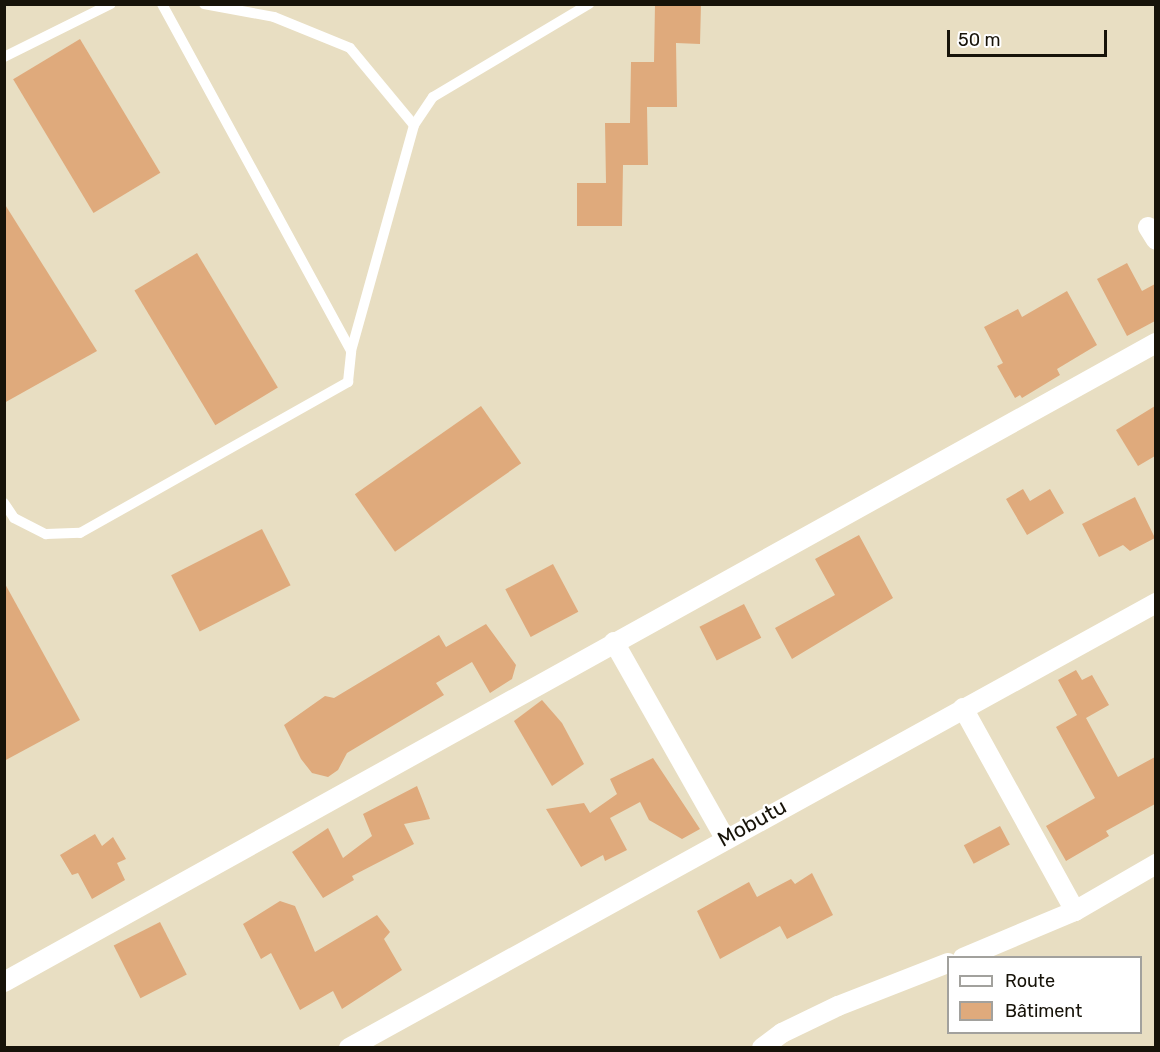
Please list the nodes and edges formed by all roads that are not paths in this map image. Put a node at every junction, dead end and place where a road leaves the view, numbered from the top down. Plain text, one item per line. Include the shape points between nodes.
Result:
1 (111, 4) edge
2 (162, 4) edge
3 (204, 4) edge
4 (589, 4) edge
5 (4, 57) edge
6 (414, 125) junction
7 (1155, 343) edge
8 (351, 351) junction
9 (4, 502) edge
10 (1155, 603) edge
11 (614, 642) junction
12 (963, 708) junction
13 (725, 838) junction
14 (1155, 864) edge
15 (1075, 911) junction
16 (965, 956) edge
17 (947, 963) edge
18 (4, 982) edge
19 (349, 1047) edge
20 (762, 1047) edge

1 - 5 lane
2 - 8 lane
3 - 6 lane via 274,16 350,48
4 - 6 lane via 433,97
6 - 8 lane
7 - 11 street
8 - 9 lane via 348,382 80,533 46,534 14,518
10 - 12 street, Mobutu
11 - 13 street
11 - 18 street
12 - 13 street, Mobutu
12 - 15 street
13 - 19 street, Mobutu
14 - 15 street
15 - 16 street
17 - 20 street via 838,1006

